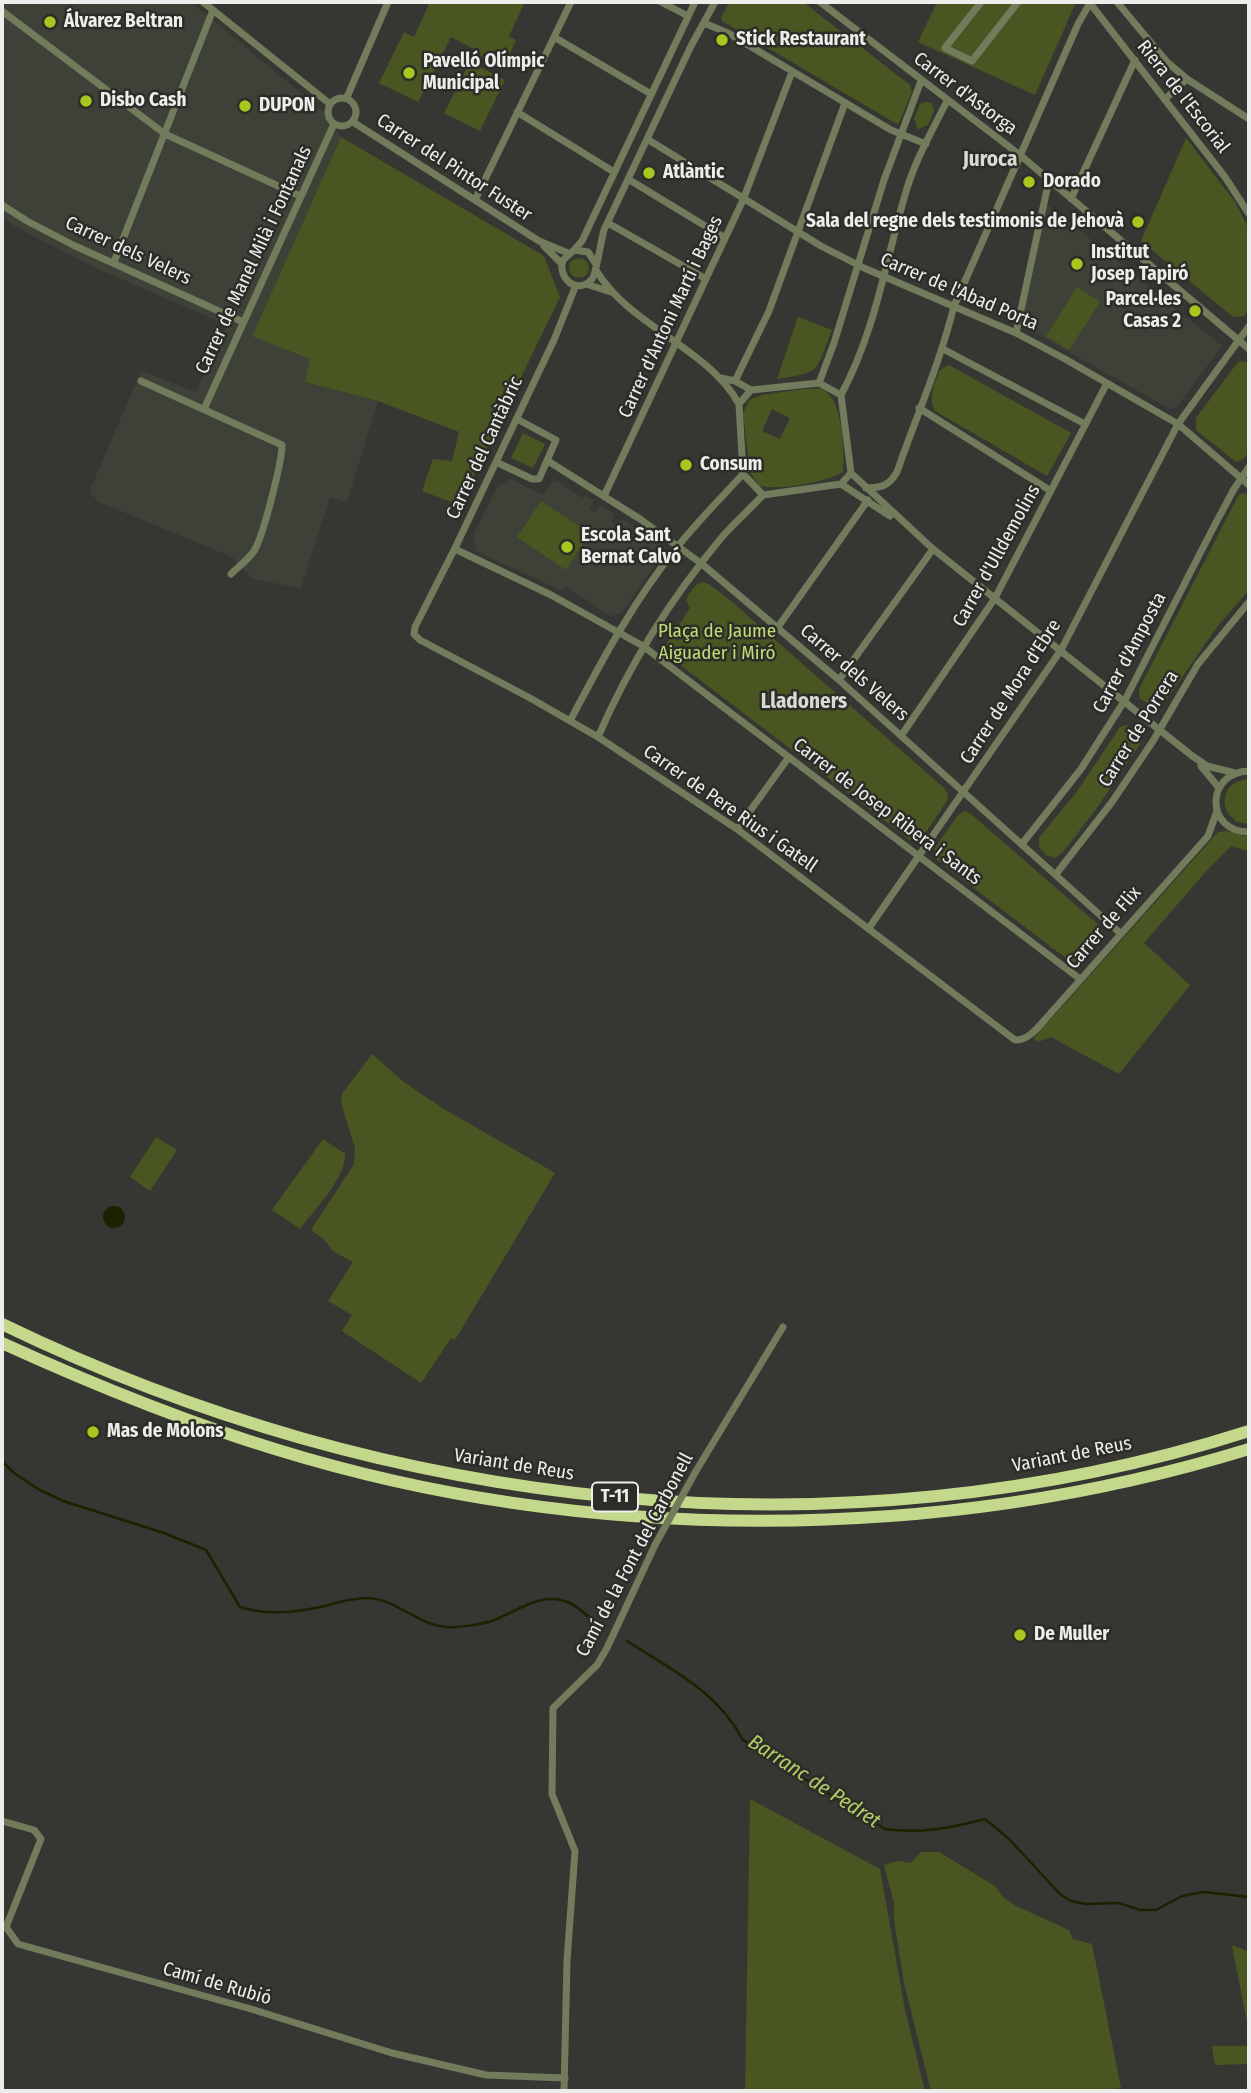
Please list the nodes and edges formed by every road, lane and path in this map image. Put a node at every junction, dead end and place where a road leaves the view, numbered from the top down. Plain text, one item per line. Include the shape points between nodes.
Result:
1 (203, 2) edge
2 (388, 2) edge
3 (571, 2) edge
4 (661, 2) edge
5 (695, 2) edge
6 (715, 2) edge
7 (820, 2) edge
8 (981, 2) edge
9 (1018, 2) edge
10 (1089, 2) edge
11 (1117, 2) edge
12 (213, 10) junction
13 (2, 11) edge
14 (688, 16) junction
15 (1101, 17) junction
16 (704, 23) junction
17 (1078, 24) junction
18 (554, 37) junction
19 (1135, 60) junction
20 (792, 72) junction
21 (1187, 79) junction
22 (921, 81) junction
23 (651, 94) junction
24 (347, 97) junction
25 (1165, 99) junction
26 (947, 101) junction
27 (845, 103) junction
28 (330, 104) junction
29 (517, 112) junction
30 (1249, 119) edge
31 (353, 122) junction
32 (334, 124) junction
33 (165, 134) junction
34 (901, 134) junction
35 (647, 139) junction
36 (926, 144) junction
37 (1020, 155) junction
38 (614, 172) junction
39 (628, 179) junction
40 (1049, 180) junction
41 (300, 197) junction
42 (1071, 199) junction
43 (475, 200) junction
44 (743, 200) junction
45 (2, 205) edge
46 (1249, 214) edge
47 (608, 223) junction
48 (798, 232) junction
49 (725, 238) junction
50 (539, 241) junction
51 (571, 252) junction
52 (114, 262) junction
53 (561, 263) junction
54 (858, 265) junction
55 (596, 267) junction
56 (883, 276) junction
57 (706, 279) junction
58 (585, 284) junction
59 (576, 285) junction
60 (613, 293) junction
61 (954, 306) junction
62 (243, 322) junction
63 (1249, 326) edge
64 (1016, 332) junction
65 (1239, 339) junction
66 (676, 344) junction
67 (943, 349) junction
68 (1249, 349) edge
69 (721, 378) junction
70 (141, 381) dead end
71 (735, 381) junction
72 (819, 383) junction
73 (1107, 383) junction
74 (751, 390) junction
75 (841, 395) junction
76 (739, 404) junction
77 (919, 408) junction
78 (204, 409) junction
79 (517, 419) junction
80 (1085, 424) junction
81 (1178, 424) junction
82 (548, 461) junction
83 (496, 462) junction
84 (1249, 467) edge
85 (851, 473) junction
86 (743, 474) junction
87 (1241, 478) junction
88 (841, 484) junction
89 (1249, 485) edge
90 (866, 488) junction
91 (1051, 491) junction
92 (763, 495) junction
93 (604, 496) junction
94 (868, 500) junction
95 (908, 528) junction
96 (678, 546) junction
97 (455, 549) junction
98 (933, 549) junction
99 (702, 564) junction
100 (231, 574) dead end
101 (995, 598) junction
102 (1249, 602) edge
103 (417, 622) joint
104 (778, 627) junction
105 (618, 631) junction
106 (645, 648) junction
107 (1061, 650) junction
108 (839, 680) junction
109 (1125, 700) junction
110 (570, 721) junction
111 (1159, 728) junction
112 (901, 736) junction
113 (598, 737) junction
114 (1191, 755) junction
115 (789, 757) junction
116 (1249, 771) edge
117 (1235, 773) junction
118 (1219, 788) junction
119 (964, 792) junction
120 (1217, 811) junction
121 (1228, 826) junction
122 (737, 830) junction
123 (1249, 832) edge
124 (1208, 836) junction
125 (1022, 844) junction
126 (919, 857) junction
127 (1056, 874) junction
128 (869, 928) junction
129 (1120, 933) junction
130 (1080, 979) junction
131 (1023, 1040) joint
132 (2, 1324) edge
133 (783, 1327) dead end
134 (2, 1343) edge
135 (1249, 1432) edge
136 (1249, 1449) edge
137 (2, 1821) edge
138 (565, 2078) junction
139 (564, 2091) edge

1 - 12 street
2 - 24 street
3 - 18 street
4 - 14 street
5 - 14 street
6 - 16 street
7 - 22 street, Carrer d'Astorga
8 - 9 street via 945,48 972,61
10 - 15 street, Riera de l'Escorial
10 - 17 street
11 - 21 street
12 - 28 street
12 - 33 street
13 - 33 street
14 - 23 street
15 - 17 street via 1091,15
15 - 19 street, Riera de l'Escorial
16 - 20 street
16 - 35 street
17 - 37 street
18 - 23 street
18 - 29 street
19 - 25 street, Riera de l'Escorial
19 - 42 street
20 - 27 street
20 - 44 street, Carrer d'Antoni Martí i Bages
21 - 25 street
21 - 30 street
22 - 26 street, Carrer d'Astorga
22 - 34 street
23 - 38 street
24 - 28 street
24 - 31 street via 356,108
25 - 46 street, Riera de l'Escorial
26 - 36 street
26 - 37 street, Carrer d'Astorga
27 - 34 street
27 - 48 street
28 - 32 street via 328,114
29 - 38 street
29 - 43 street
31 - 32 street
31 - 43 street, Carrer del Pintor Fuster
32 - 41 street, Carrer de Manel Milà i Fontanals
33 - 41 street
33 - 52 street
34 - 36 street
34 - 54 street
35 - 39 street
35 - 44 street, Carrer de l'Abad Porta
36 - 56 street via 906,191
37 - 40 street, Carrer d'Astorga
37 - 61 street
38 - 51 street via 582,242
39 - 47 street
39 - 49 street
40 - 42 street, Carrer d'Astorga
40 - 64 street
41 - 62 street, Carrer de Manel Milà i Fontanals
42 - 65 street, Carrer d'Astorga
43 - 50 street, Carrer del Pintor Fuster
44 - 48 street, Carrer de l'Abad Porta
44 - 49 street, Carrer d'Antoni Martí i Bages
45 - 52 street, Carrer dels Velers
47 - 55 street
47 - 57 street
48 - 54 street, Carrer de l'Abad Porta
48 - 71 street via 769,311
49 - 57 street, Carrer d'Antoni Martí i Bages
50 - 51 street, Carrer del Pintor Fuster
50 - 53 street, Carrer del Pintor Fuster
51 - 53 street
51 - 55 street via 588,252
52 - 62 street, Carrer dels Velers
53 - 59 street via 563,276
54 - 56 street, Carrer de l'Abad Porta
54 - 72 street
55 - 58 street
55 - 60 street
56 - 61 street, Carrer de l'Abad Porta
56 - 75 street via 870,332
57 - 66 street, Carrer d'Antoni Martí i Bages
58 - 59 street
58 - 60 street
59 - 79 street, Carrer del Cantàbric
60 - 66 street
61 - 64 street, Carrer de l'Abad Porta
61 - 67 street
62 - 78 street, Carrer de Manel Milà i Fontanals
63 - 65 street, Carrer de Mora d'Ebre
64 - 73 street, Carrer de l'Abad Porta
65 - 68 street, Carrer d'Astorga
65 - 81 street, Carrer de Mora d'Ebre
66 - 69 street
66 - 93 street, Carrer d'Antoni Martí i Bages
67 - 77 street
67 - 80 street
69 - 71 street
69 - 76 street
70 - 78 street
71 - 74 street
72 - 74 street
72 - 75 street
73 - 80 street, Carrer d'Ulldemolins
73 - 81 street, Carrer de l'Abad Porta
74 - 76 street
75 - 85 street
76 - 86 street
77 - 90 street via 891,482 881,488
77 - 91 street
78 - 100 street via 282,445 254,551
79 - 82 street via 556,440
79 - 83 street, Carrer del Cantàbric
80 - 91 street, Carrer d'Ulldemolins
81 - 87 street, Carrer de l'Abad Porta
81 - 107 street, Carrer de Mora d'Ebre
82 - 83 street via 539,479
82 - 93 street, Carrer dels Velers
83 - 97 street, Carrer del Cantàbric
84 - 87 street, Carrer d'Amposta
85 - 88 street
85 - 90 street
86 - 92 street
86 - 96 street
87 - 89 street, Carrer de l'Abad Porta
87 - 109 street, Carrer d'Amposta
88 - 92 street
88 - 94 street
90 - 95 street
91 - 101 street, Carrer d'Ulldemolins
92 - 99 street
93 - 96 street, Carrer dels Velers
94 - 95 street
94 - 104 street
95 - 98 street
96 - 99 street, Carrer dels Velers
96 - 105 street
97 - 103 street, Carrer del Cantàbric
97 - 105 street, Carrer de Josep Ribera i Sants
98 - 101 street
98 - 108 street
99 - 104 street, Carrer dels Velers
99 - 106 street
101 - 107 street
101 - 112 street, Carrer d'Ulldemolins
102 - 111 street, Carrer de Porrera via 1198,664
103 - 110 street, Carrer de Pere Rius i Gatell via 414,634 419,640
104 - 108 street, Carrer dels Velers
105 - 106 street, Carrer de Josep Ribera i Sants
105 - 110 street
106 - 113 street
106 - 115 street, Carrer de Josep Ribera i Sants
107 - 109 street
107 - 119 street, Carrer de Mora d'Ebre
108 - 112 street, Carrer dels Velers
109 - 111 street
109 - 125 street, Carrer d'Amposta via 1081,769
110 - 113 street, Carrer de Pere Rius i Gatell
111 - 114 street
111 - 127 street, Carrer de Porrera via 1112,802
112 - 119 street, Carrer dels Velers
113 - 122 street, Carrer de Pere Rius i Gatell
114 - 117 street via 1207,766
114 - 118 street
115 - 122 street
115 - 126 street, Carrer de Josep Ribera i Sants
116 - 117 street
117 - 118 street
118 - 120 street, Carrer de Flix
119 - 125 street, Carrer dels Velers
119 - 126 street, Carrer de Mora d'Ebre
120 - 121 street
120 - 124 street, Carrer de Flix
121 - 123 street
121 - 124 street, Carrer de Flix
122 - 128 street, Carrer de Pere Rius i Gatell
124 - 129 street, Carrer de Flix
125 - 127 street, Carrer dels Velers
126 - 128 street, Carrer de Mora d'Ebre
126 - 130 street, Carrer de Josep Ribera i Sants
127 - 129 street, Carrer dels Velers
128 - 131 street, Carrer de Pere Rius i Gatell via 1006,1035
129 - 130 street, Carrer de Flix
130 - 131 street, Carrer de Flix
132 - 135 highway, Variant de Reus / T-11 via 108,1373 285,1435 361,1456 566,1493 686,1503 914,1498 1117,1467
133 - 138 street, Camí de la Font del Carbonell, bridge via 655,1545 597,1665 553,1708 552,1794 575,1851
134 - 136 highway, Variant de Reus / T-11 via 187,1421 372,1475 552,1507 683,1519 791,1520 913,1514 1009,1503 1119,1483
137 - 138 street, Camí de Rubió via 34,1830 41,1839 6,1927 18,1944 391,2053 486,2075
138 - 139 street, Camí de la Font del Carbonell

